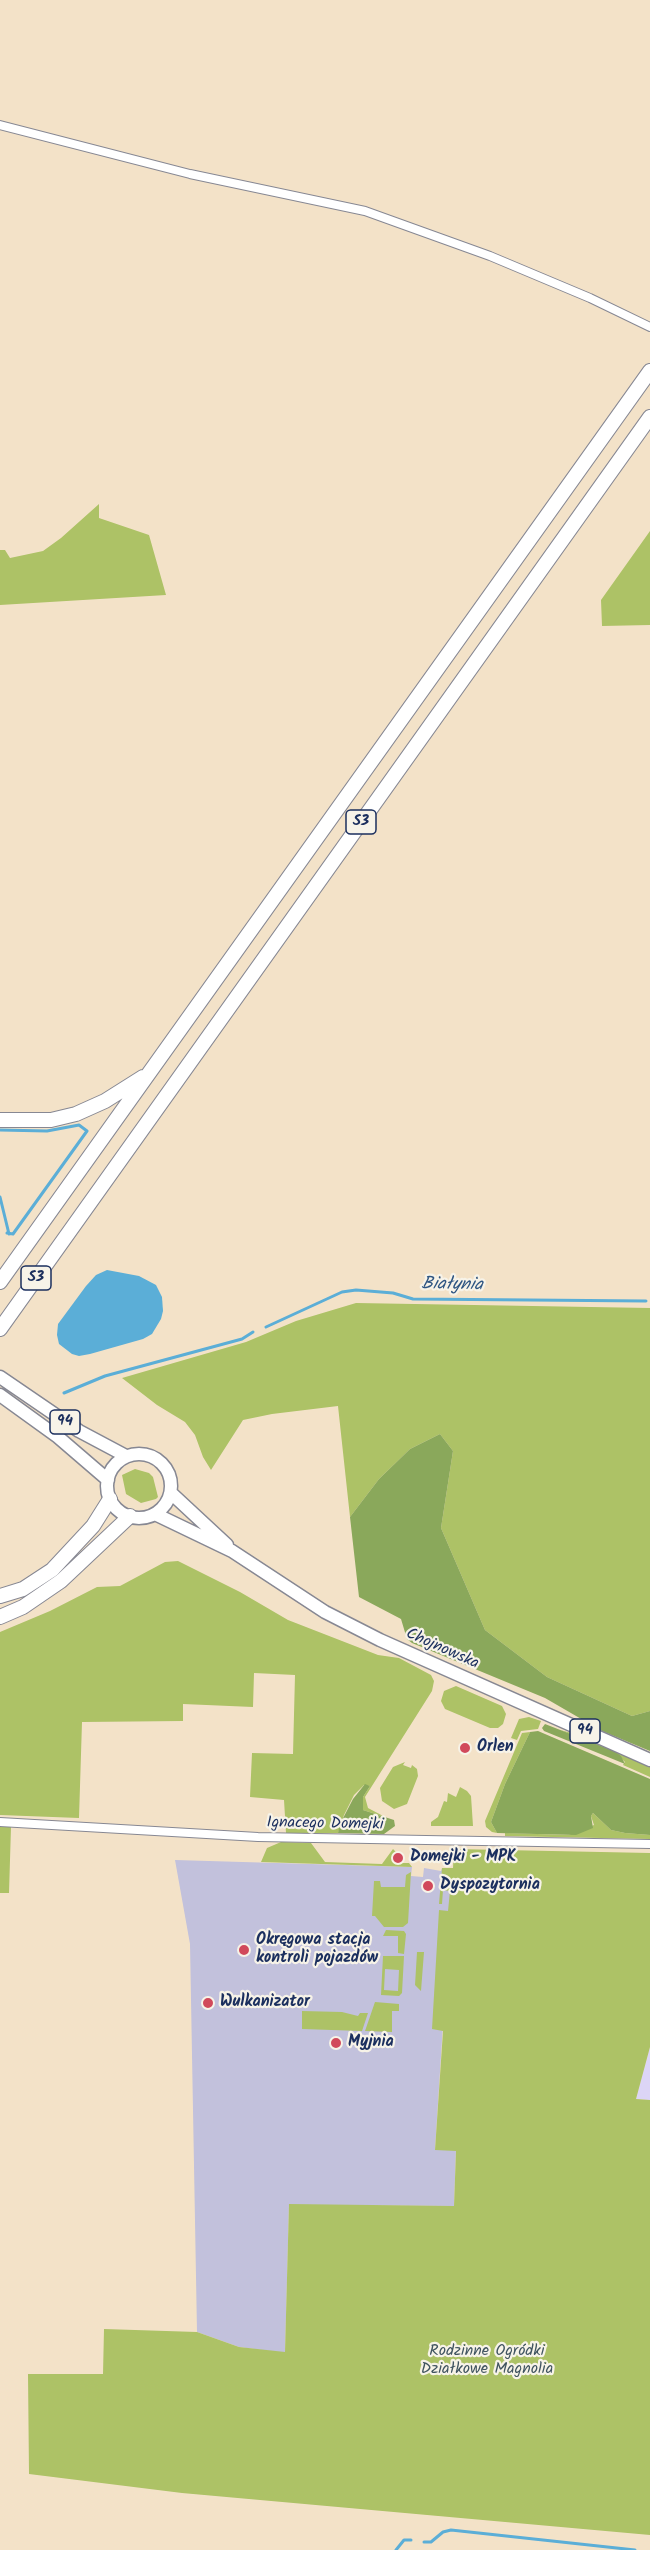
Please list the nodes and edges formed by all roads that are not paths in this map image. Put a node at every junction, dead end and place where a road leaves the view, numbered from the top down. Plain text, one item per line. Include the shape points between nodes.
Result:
1 (0, 125) edge
2 (650, 327) edge
3 (650, 371) edge
4 (650, 417) edge
5 (150, 1072) junction
6 (0, 1119) edge
7 (0, 1282) edge
8 (0, 1329) edge
9 (3, 1379) edge
10 (0, 1395) edge
11 (126, 1456) junction
12 (108, 1480) junction
13 (171, 1493) junction
14 (110, 1499) junction
15 (154, 1514) junction
16 (130, 1516) junction
17 (232, 1551) junction
18 (0, 1596) edge
19 (0, 1617) edge
20 (650, 1760) edge
21 (0, 1822) edge
22 (650, 1844) edge

1 - 2 street via 190,174 365,211 490,256
3 - 5 highway, S3
4 - 8 highway, S3
5 - 6 highway via 105,1101 76,1114 51,1120
5 - 7 highway, S3
9 - 11 main road, 94 via 79,1431
10 - 12 main road, 94
11 - 12 main road via 114,1466
11 - 13 main road, 94 via 143,1454 161,1461 171,1477
12 - 14 main road
13 - 15 main road
13 - 17 main road, Chojnowska / 94
14 - 16 main road via 118,1510
14 - 18 highway via 93,1526 52,1570 23,1589
15 - 16 main road
15 - 17 main road, Chojnowska / 94
16 - 19 highway via 61,1581 23,1607
17 - 20 main road, Chojnowska / 94 via 296,1594 380,1640
21 - 22 street, Ignacego Domejki via 239,1837

